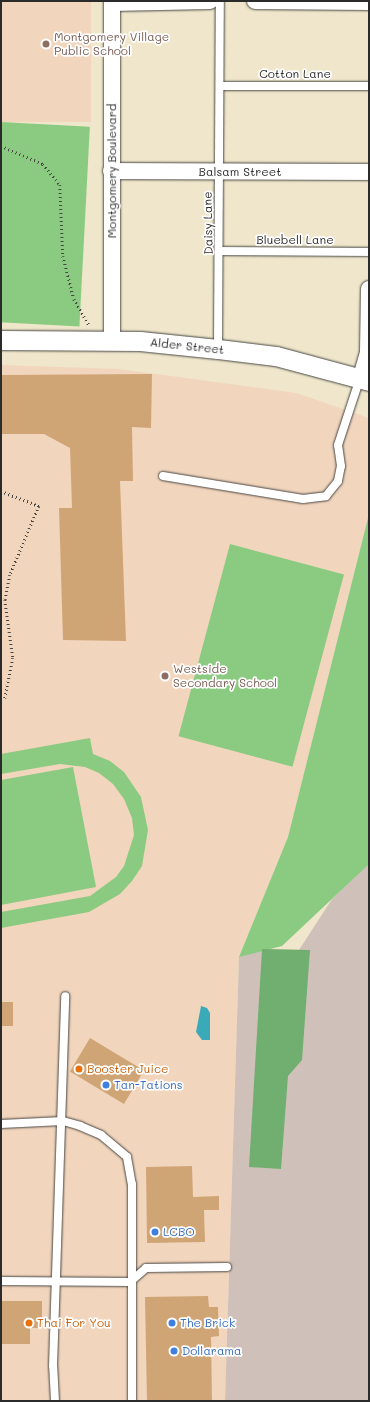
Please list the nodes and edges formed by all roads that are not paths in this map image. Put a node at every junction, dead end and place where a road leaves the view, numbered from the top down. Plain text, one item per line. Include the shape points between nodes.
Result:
1 (210, 1) edge
2 (220, 1) edge
3 (255, 1) edge
4 (112, 2) edge
5 (369, 2) edge
6 (221, 86) junction
7 (369, 86) edge
8 (111, 171) junction
9 (219, 172) junction
10 (369, 172) edge
11 (221, 251) junction
12 (369, 252) edge
13 (369, 289) edge
14 (1, 340) edge
15 (112, 340) junction
16 (218, 349) junction
17 (365, 379) edge
18 (163, 476) dead end
19 (65, 996) dead end
20 (63, 1121) junction
21 (1, 1124) edge
22 (227, 1267) dead end
23 (1, 1280) edge
24 (56, 1281) junction
25 (130, 1282) junction
26 (55, 1401) edge
27 (132, 1401) edge

1 - 4 street
2 - 6 lane, Daisy Lane
3 - 5 street
4 - 8 street, Montgomery Boulevard
6 - 7 lane, Cotton Lane
6 - 9 lane, Daisy Lane
8 - 9 street, Balsam Street
8 - 15 street, Montgomery Boulevard
9 - 10 street, Balsam Street
9 - 11 lane, Daisy Lane
11 - 12 lane, Bluebell Lane
11 - 16 lane, Daisy Lane
13 - 17 street
14 - 15 street, Alder Street
15 - 16 street, Alder Street
16 - 17 street, Alder Street via 276,356
17 - 18 lane via 338,445 341,466 338,481 326,496 303,499
19 - 20 lane
20 - 21 lane
20 - 24 lane
20 - 25 lane via 101,1135 127,1157 132,1184
22 - 25 lane via 146,1268
23 - 24 lane
24 - 25 lane
24 - 26 lane via 53,1366
25 - 27 lane

